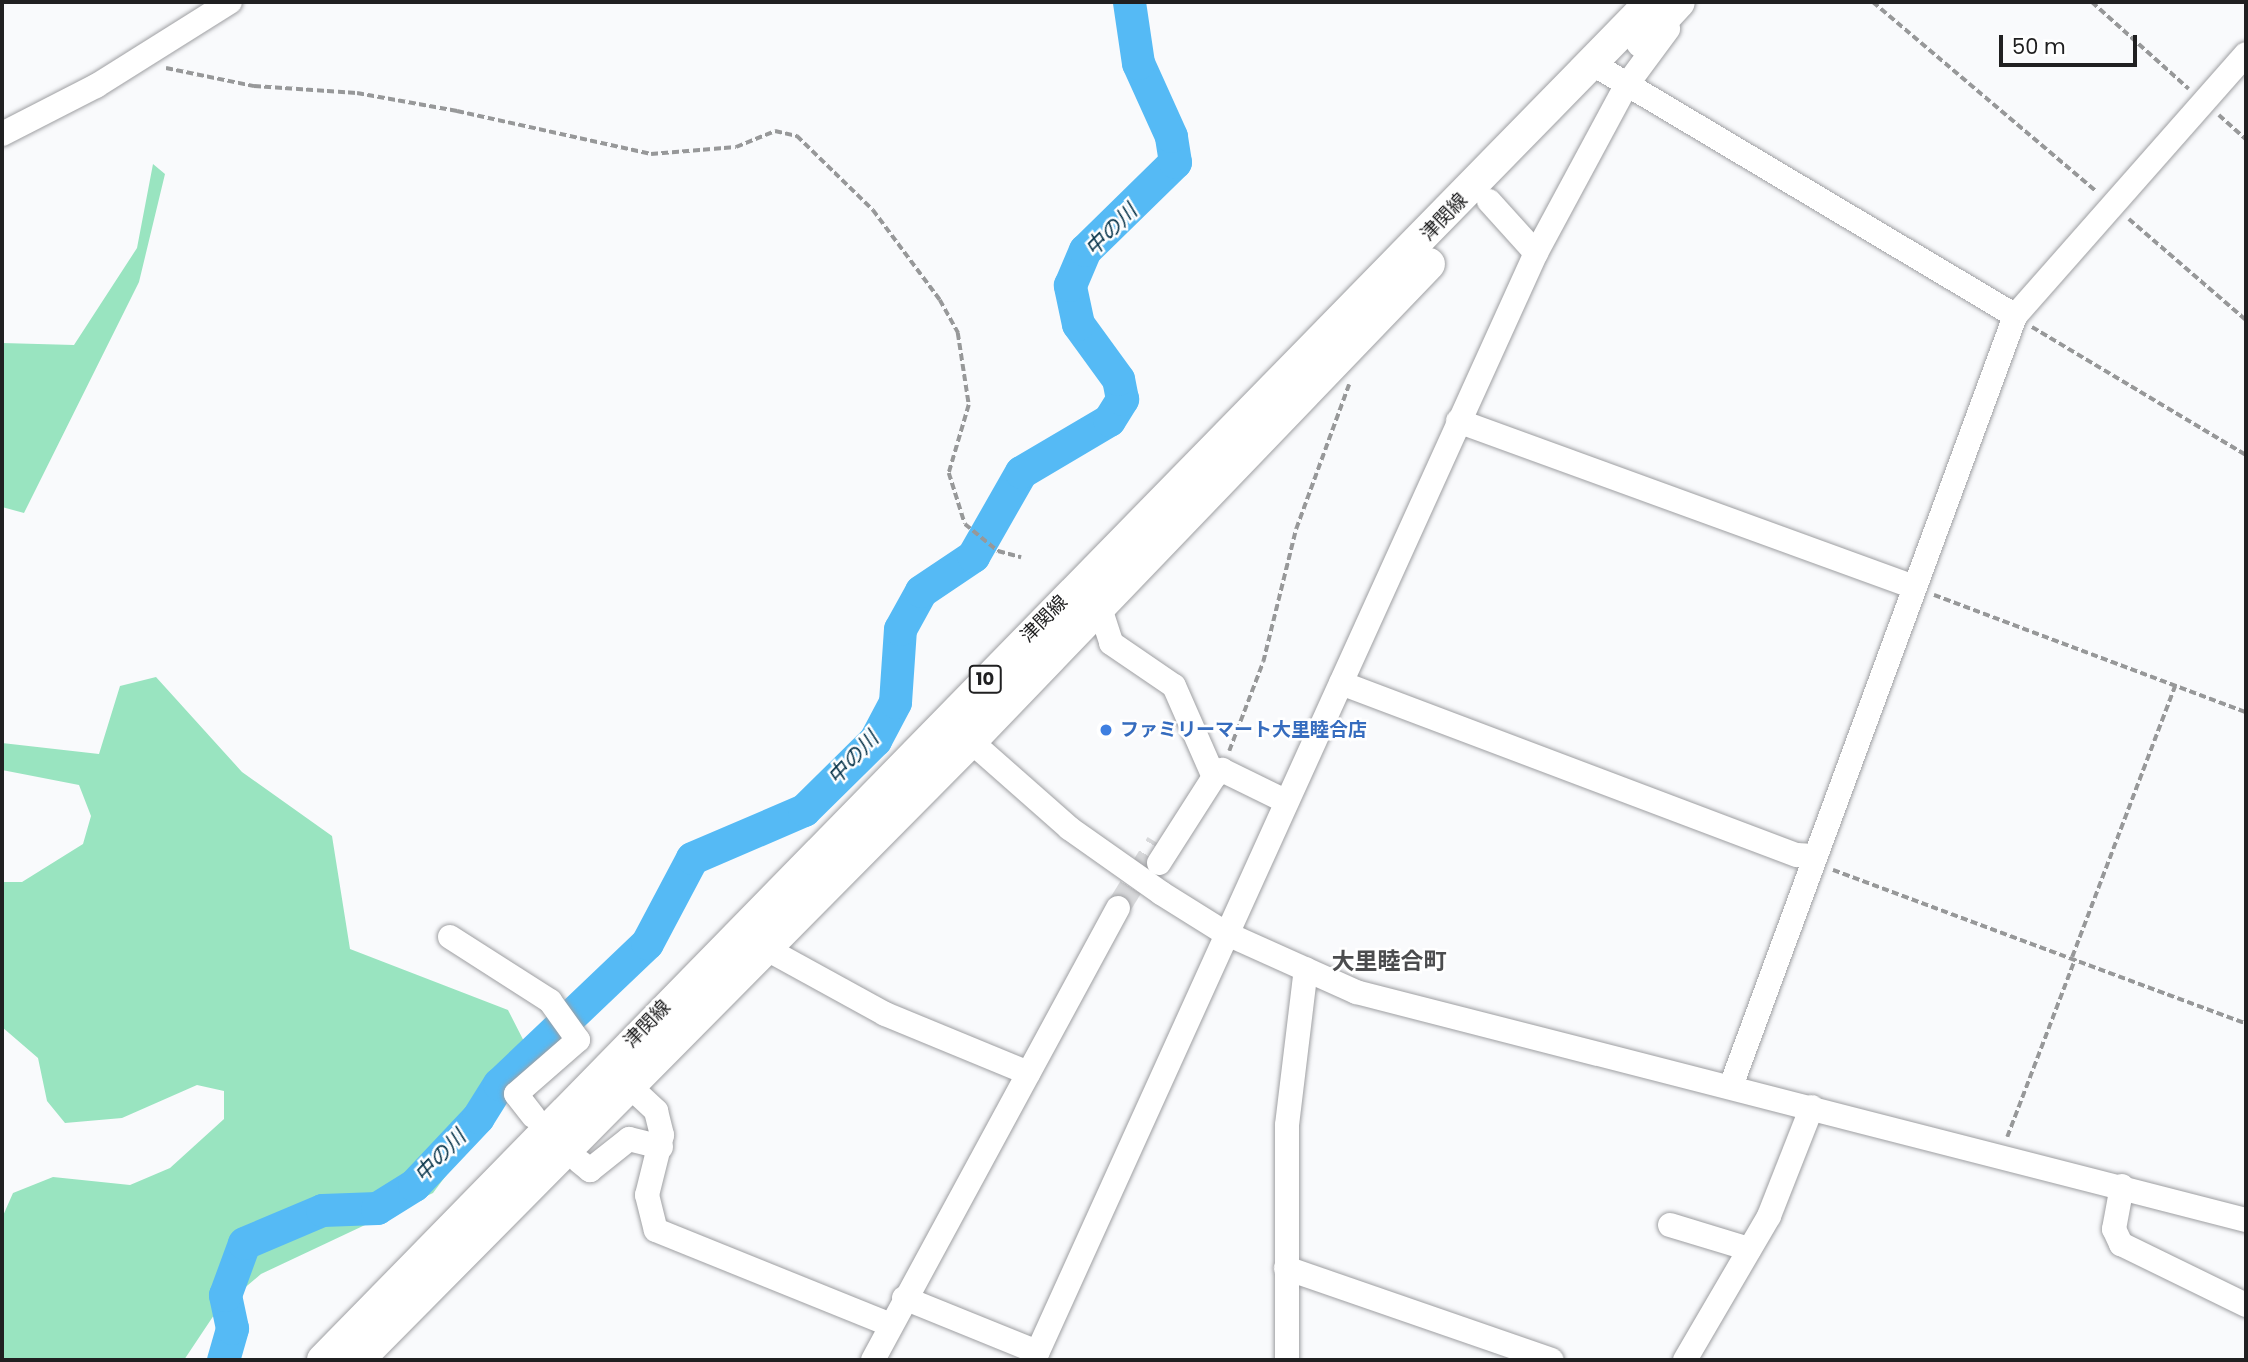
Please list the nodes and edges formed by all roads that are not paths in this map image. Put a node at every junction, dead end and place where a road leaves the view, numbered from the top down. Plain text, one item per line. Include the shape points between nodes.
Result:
1 (230, 2) edge
2 (1651, 2) edge
3 (1679, 2) edge
4 (1689, 2) edge
5 (2246, 54) edge
6 (1610, 76) junction
7 (2, 134) edge
8 (1489, 201) junction
9 (1536, 253) junction
10 (2015, 316) junction
11 (1458, 421) junction
12 (1914, 587) junction
13 (1099, 605) junction
14 (1340, 683) junction
15 (948, 719) junction
16 (969, 744) junction
17 (1215, 772) junction
18 (1287, 802) junction
19 (1158, 853) tunnel mouth
20 (1813, 859) junction
21 (1115, 901) tunnel mouth
22 (1225, 933) junction
23 (450, 937) dead end
24 (776, 954) dead end
25 (1306, 969) junction
26 (1028, 1073) junction
27 (1731, 1086) junction
28 (638, 1094) dead end
29 (1812, 1107) junction
30 (533, 1116) dead end
31 (660, 1147) junction
32 (580, 1163) dead end
33 (2122, 1186) junction
34 (2246, 1220) edge
35 (1670, 1225) dead end
36 (1749, 1250) junction
37 (1286, 1268) junction
38 (904, 1298) junction
39 (2246, 1305) edge
40 (891, 1325) junction
41 (1035, 1356) edge
42 (323, 1360) edge
43 (358, 1360) edge
44 (873, 1360) edge
45 (1287, 1360) edge
46 (1552, 1360) edge
47 (1685, 1360) edge

1 - 7 street via 137,62
2 - 6 main road, 津関線 / 10
3 - 6 main road, 津関線 / 10
4 - 6 street
5 - 10 street
6 - 8 main road, 津関線 / 10
6 - 9 street
6 - 10 street
6 - 15 main road, 津関線 / 10
8 - 9 street
8 - 13 main road, 津関線 / 10
9 - 11 street
10 - 12 street
11 - 12 street
11 - 14 street
12 - 20 street
13 - 16 main road, 津関線 / 10
13 - 17 street via 1111,643 1174,686
14 - 18 street
14 - 20 street
15 - 16 street
15 - 42 main road, 津関線 / 10
16 - 22 street via 1069,828
16 - 43 main road, 津関線 / 10
17 - 18 street
17 - 19 street
18 - 22 street
20 - 27 street
21 - 26 street
22 - 25 street
22 - 41 street
23 - 30 street via 559,1010 578,1040 516,1094
24 - 26 street via 885,1014
25 - 27 street via 1356,992
25 - 37 street via 1290,1081
26 - 38 street
27 - 29 street
28 - 31 street via 661,1122
29 - 33 street
29 - 36 street
31 - 32 street via 629,1139 590,1170
31 - 40 street via 647,1195 656,1230
33 - 34 street
33 - 39 street via 2114,1230 2121,1244
35 - 36 street
36 - 47 street
37 - 45 street
37 - 46 street
38 - 40 street
38 - 41 street
40 - 44 street

